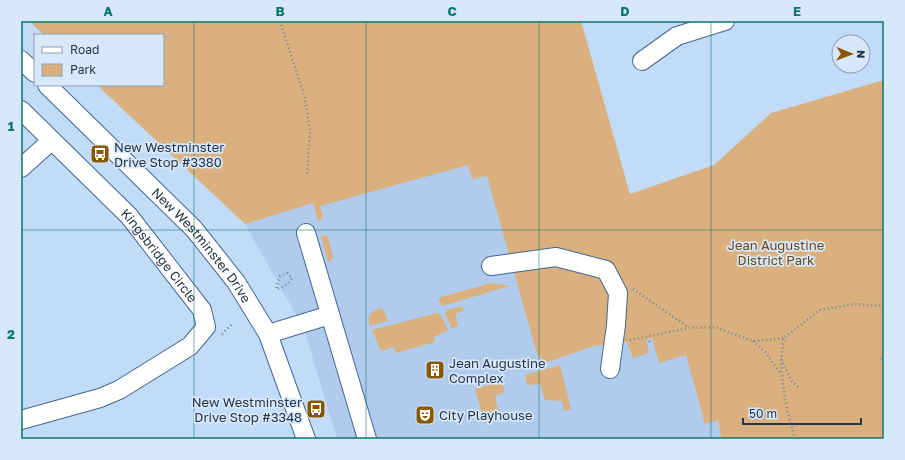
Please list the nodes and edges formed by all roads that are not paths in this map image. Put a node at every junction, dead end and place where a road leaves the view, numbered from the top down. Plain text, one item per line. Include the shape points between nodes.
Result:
1 (725, 21) edge
2 (21, 60) edge
3 (642, 61) dead end
4 (34, 72) edge
5 (48, 86) edge
6 (21, 110) edge
7 (51, 141) junction
8 (21, 168) edge
9 (306, 233) dead end
10 (490, 266) dead end
11 (330, 315) junction
12 (268, 334) junction
13 (610, 369) dead end
14 (21, 420) edge
15 (306, 439) edge
16 (367, 439) edge

1 - 3 street via 676,36
2 - 4 street
5 - 12 street, New Westminster Drive via 194,229 236,282
6 - 7 street, Kingsbridge Circle
7 - 8 street
7 - 14 street, Kingsbridge Circle via 129,216 202,310 206,328 190,346 119,390 100,398
9 - 11 street
10 - 13 street via 556,257 606,270 618,293
11 - 12 street
11 - 16 street
12 - 15 street, New Westminster Drive

